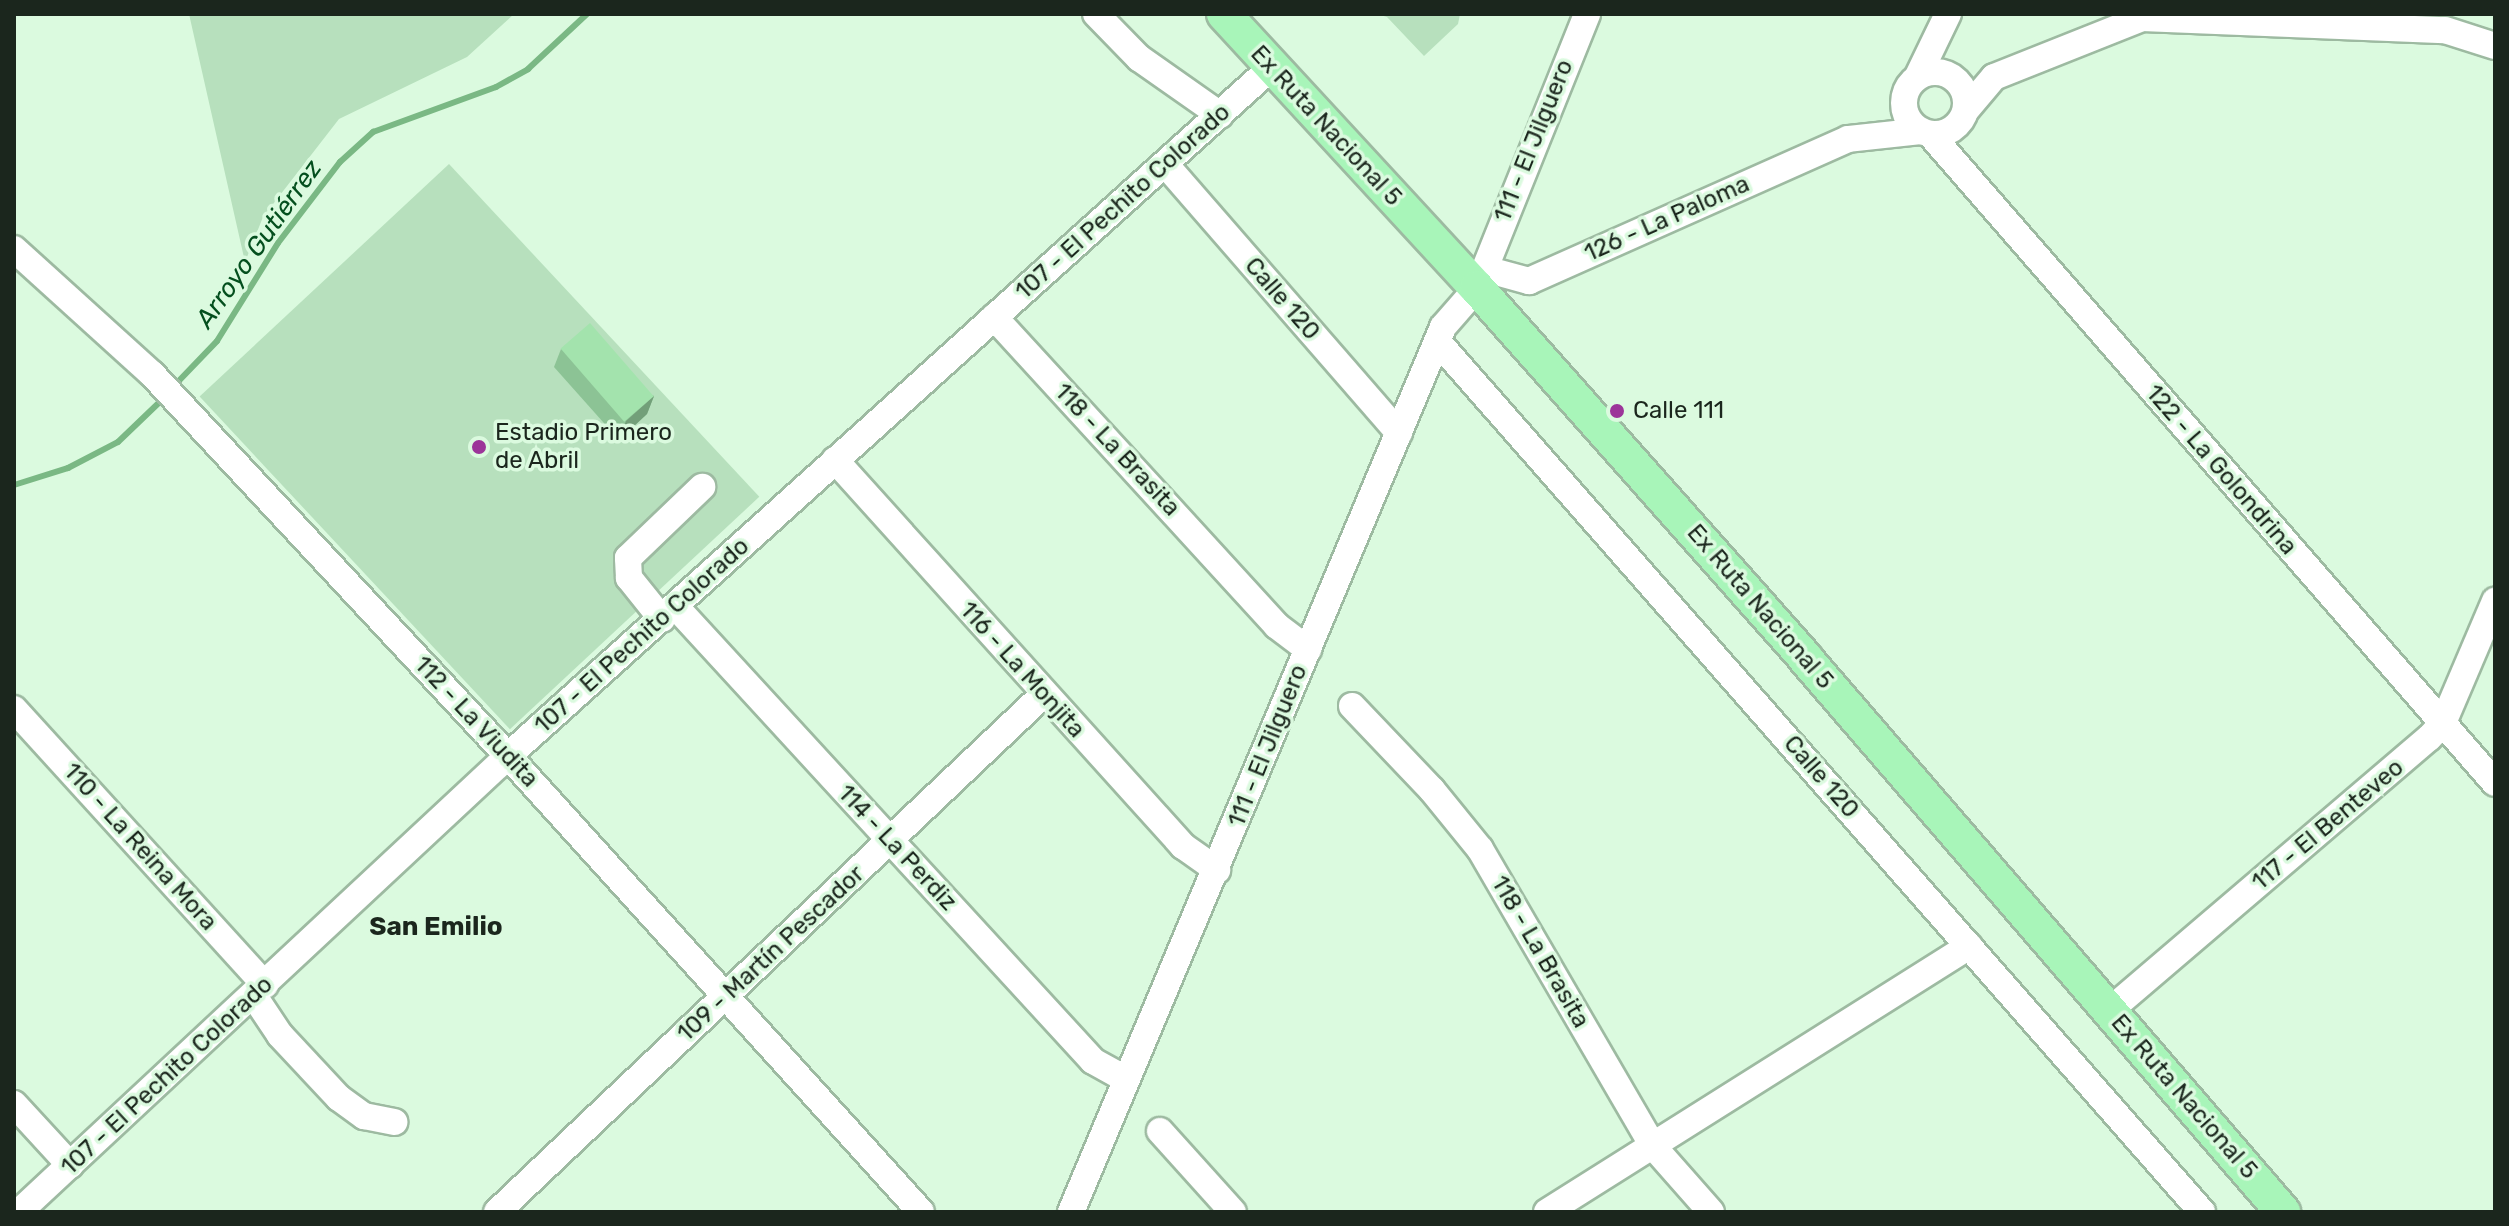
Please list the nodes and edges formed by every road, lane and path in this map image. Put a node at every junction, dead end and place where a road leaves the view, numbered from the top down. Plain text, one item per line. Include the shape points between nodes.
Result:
1 (1096, 14) edge
2 (1224, 14) edge
3 (1587, 14) edge
4 (1948, 14) edge
5 (2362, 19) edge
6 (2495, 46) edge
7 (1272, 67) junction
8 (1931, 73) junction
9 (1994, 77) junction
10 (1220, 115) junction
11 (1945, 131) junction
12 (1848, 139) junction
13 (1166, 165) junction
14 (14, 249) edge
15 (1481, 278) junction
16 (994, 317) junction
17 (1438, 342) junction
18 (1399, 433) junction
19 (835, 460) junction
20 (702, 487) dead end
21 (2495, 601) edge
22 (669, 613) junction
23 (1308, 649) junction
24 (1043, 695) junction
25 (1352, 706) dead end
26 (14, 709) edge
27 (2443, 723) junction
28 (508, 756) junction
29 (2495, 783) edge
30 (890, 842) junction
31 (1217, 870) junction
32 (1969, 946) junction
33 (260, 991) junction
34 (724, 999) junction
35 (2109, 1011) junction
36 (1126, 1079) junction
37 (14, 1104) edge
38 (394, 1122) dead end
39 (1160, 1131) dead end
40 (1652, 1145) junction
41 (70, 1165) junction
42 (19, 1212) edge
43 (497, 1212) edge
44 (921, 1212) edge
45 (1071, 1212) edge
46 (1233, 1212) edge
47 (1547, 1212) edge
48 (1711, 1212) edge
49 (2202, 1212) edge
50 (2283, 1212) edge

1 - 10 street via 1139,58
2 - 7 main road, Ex Ruta Nacional 5
3 - 15 street, 111 - El Jilguero
4 - 8 street
5 - 6 street via 2445,30
5 - 9 street via 2142,18
7 - 10 street, 107 - El Pechito Colorado
7 - 15 main road, Ex Ruta Nacional 5
8 - 9 street
8 - 11 street via 1965,92
8 - 11 street via 1908,118
8 - 12 street, 126 - La Paloma
9 - 11 street
10 - 13 street, 107 - El Pechito Colorado
11 - 12 street, 126 - La Paloma
11 - 27 street, 122 - La Golondrina via 1972,185
12 - 15 street, 126 - La Paloma via 1529,281
13 - 16 street, 107 - El Pechito Colorado
13 - 18 street, Calle 120
14 - 28 street, 112 - La Viudita via 152,374
15 - 17 street, 111 - El Jilguero via 1443,327
15 - 35 main road, Ex Ruta Nacional 5
16 - 19 street, 107 - El Pechito Colorado
16 - 23 street, 118 - La Brasita via 1277,626
17 - 18 street, 111 - El Jilguero
17 - 32 street, Calle 120
18 - 23 street, 111 - El Jilguero
19 - 22 street, 107 - El Pechito Colorado
19 - 24 street, 116 - La Monjita
20 - 22 street, 114 - La Perdiz via 628,558 629,578
21 - 27 street, 117 - El Benteveo
22 - 28 street, 107 - El Pechito Colorado
22 - 30 street, 114 - La Perdiz
23 - 31 street, 111 - El Jilguero
24 - 30 street, 109 - Martín Pescador
24 - 31 street, 116 - La Monjita via 1183,846
25 - 40 street, 118 - La Brasita via 1480,849
26 - 33 street, 110 - La Reina Mora
27 - 29 street, 122 - La Golondrina
27 - 35 street, 117 - El Benteveo
28 - 33 street, 107 - El Pechito Colorado
28 - 34 street, 112 - La Viudita
30 - 34 street, 109 - Martín Pescador
30 - 36 street, 114 - La Perdiz via 1093,1061
31 - 36 street, 111 - El Jilguero
32 - 40 street
32 - 49 street, Calle 120
33 - 38 street, 110 - La Reina Mora via 280,1035 339,1098 364,1116
33 - 41 street, 107 - El Pechito Colorado
34 - 43 street, 109 - Martín Pescador
34 - 44 street, 112 - La Viudita
35 - 50 main road, Ex Ruta Nacional 5
36 - 45 street, 111 - El Jilguero
37 - 41 street
39 - 46 street
40 - 47 street
40 - 48 street, 118 - La Brasita
41 - 42 street, 107 - El Pechito Colorado

